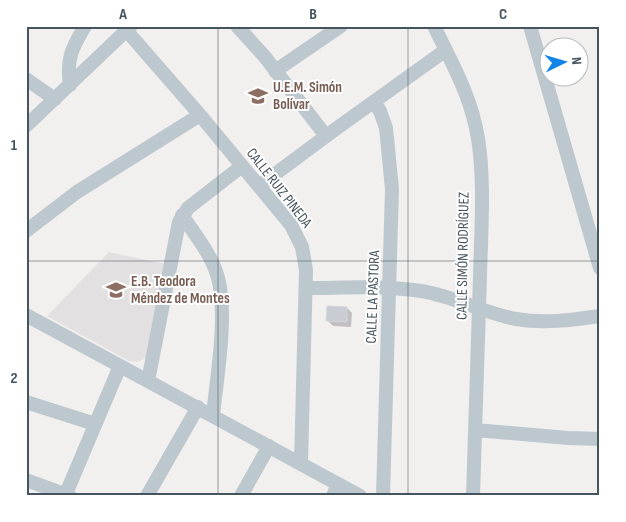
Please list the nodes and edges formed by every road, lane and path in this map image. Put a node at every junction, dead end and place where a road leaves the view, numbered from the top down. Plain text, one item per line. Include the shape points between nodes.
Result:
1 (85, 26) edge
2 (237, 26) edge
3 (341, 26) edge
4 (434, 26) edge
5 (530, 26) edge
6 (128, 28) edge
7 (446, 50) junction
8 (275, 71) junction
9 (26, 79) edge
10 (70, 85) junction
11 (55, 99) junction
12 (374, 102) junction
13 (200, 115) junction
14 (26, 126) edge
15 (326, 136) junction
16 (242, 166) junction
17 (260, 186) junction
18 (182, 215) junction
19 (26, 231) edge
20 (600, 268) edge
21 (306, 288) junction
22 (390, 289) junction
23 (479, 308) junction
24 (26, 315) edge
25 (600, 316) edge
26 (120, 366) junction
27 (148, 381) junction
28 (26, 402) edge
29 (198, 407) junction
30 (213, 415) junction
31 (95, 424) junction
32 (475, 430) junction
33 (600, 439) edge
34 (269, 446) junction
35 (301, 464) junction
36 (26, 480) edge
37 (336, 490) edge
38 (67, 495) edge
39 (147, 496) edge
40 (241, 496) edge
41 (360, 496) edge
42 (383, 496) edge
43 (473, 496) edge

1 - 10 street via 69,57
2 - 8 street
3 - 8 street
4 - 7 street, CALLE SIMÓN RODRÍGUEZ
5 - 20 street
6 - 10 street
6 - 13 street, CALLE RUIZ PINEDA
7 - 12 street
7 - 23 street, CALLE SIMÓN RODRÍGUEZ via 469,102 478,140 481,214
8 - 15 street
9 - 11 street
10 - 11 street
11 - 14 street
12 - 15 street
12 - 22 street, CALLE LA PASTORA via 384,119 391,165
13 - 16 street, CALLE RUIZ PINEDA
13 - 19 street via 77,192
15 - 17 street
16 - 17 street, CALLE RUIZ PINEDA
16 - 18 street via 203,194
17 - 21 street, CALLE RUIZ PINEDA via 298,237 304,256
18 - 27 street
18 - 30 street via 211,260 219,281 222,315
21 - 22 street
21 - 35 street, CALLE RUIZ PINEDA
22 - 23 street via 420,291
22 - 42 street, CALLE LA PASTORA
23 - 25 street via 532,321
23 - 32 street, CALLE SIMÓN RODRÍGUEZ
24 - 26 street
26 - 27 street
26 - 31 street
27 - 29 street
28 - 31 street
29 - 30 street
29 - 39 street
30 - 34 street
31 - 38 street
32 - 33 street
32 - 43 street, CALLE SIMÓN RODRÍGUEZ
34 - 35 street
34 - 40 street
35 - 37 street
36 - 38 street
37 - 41 street

